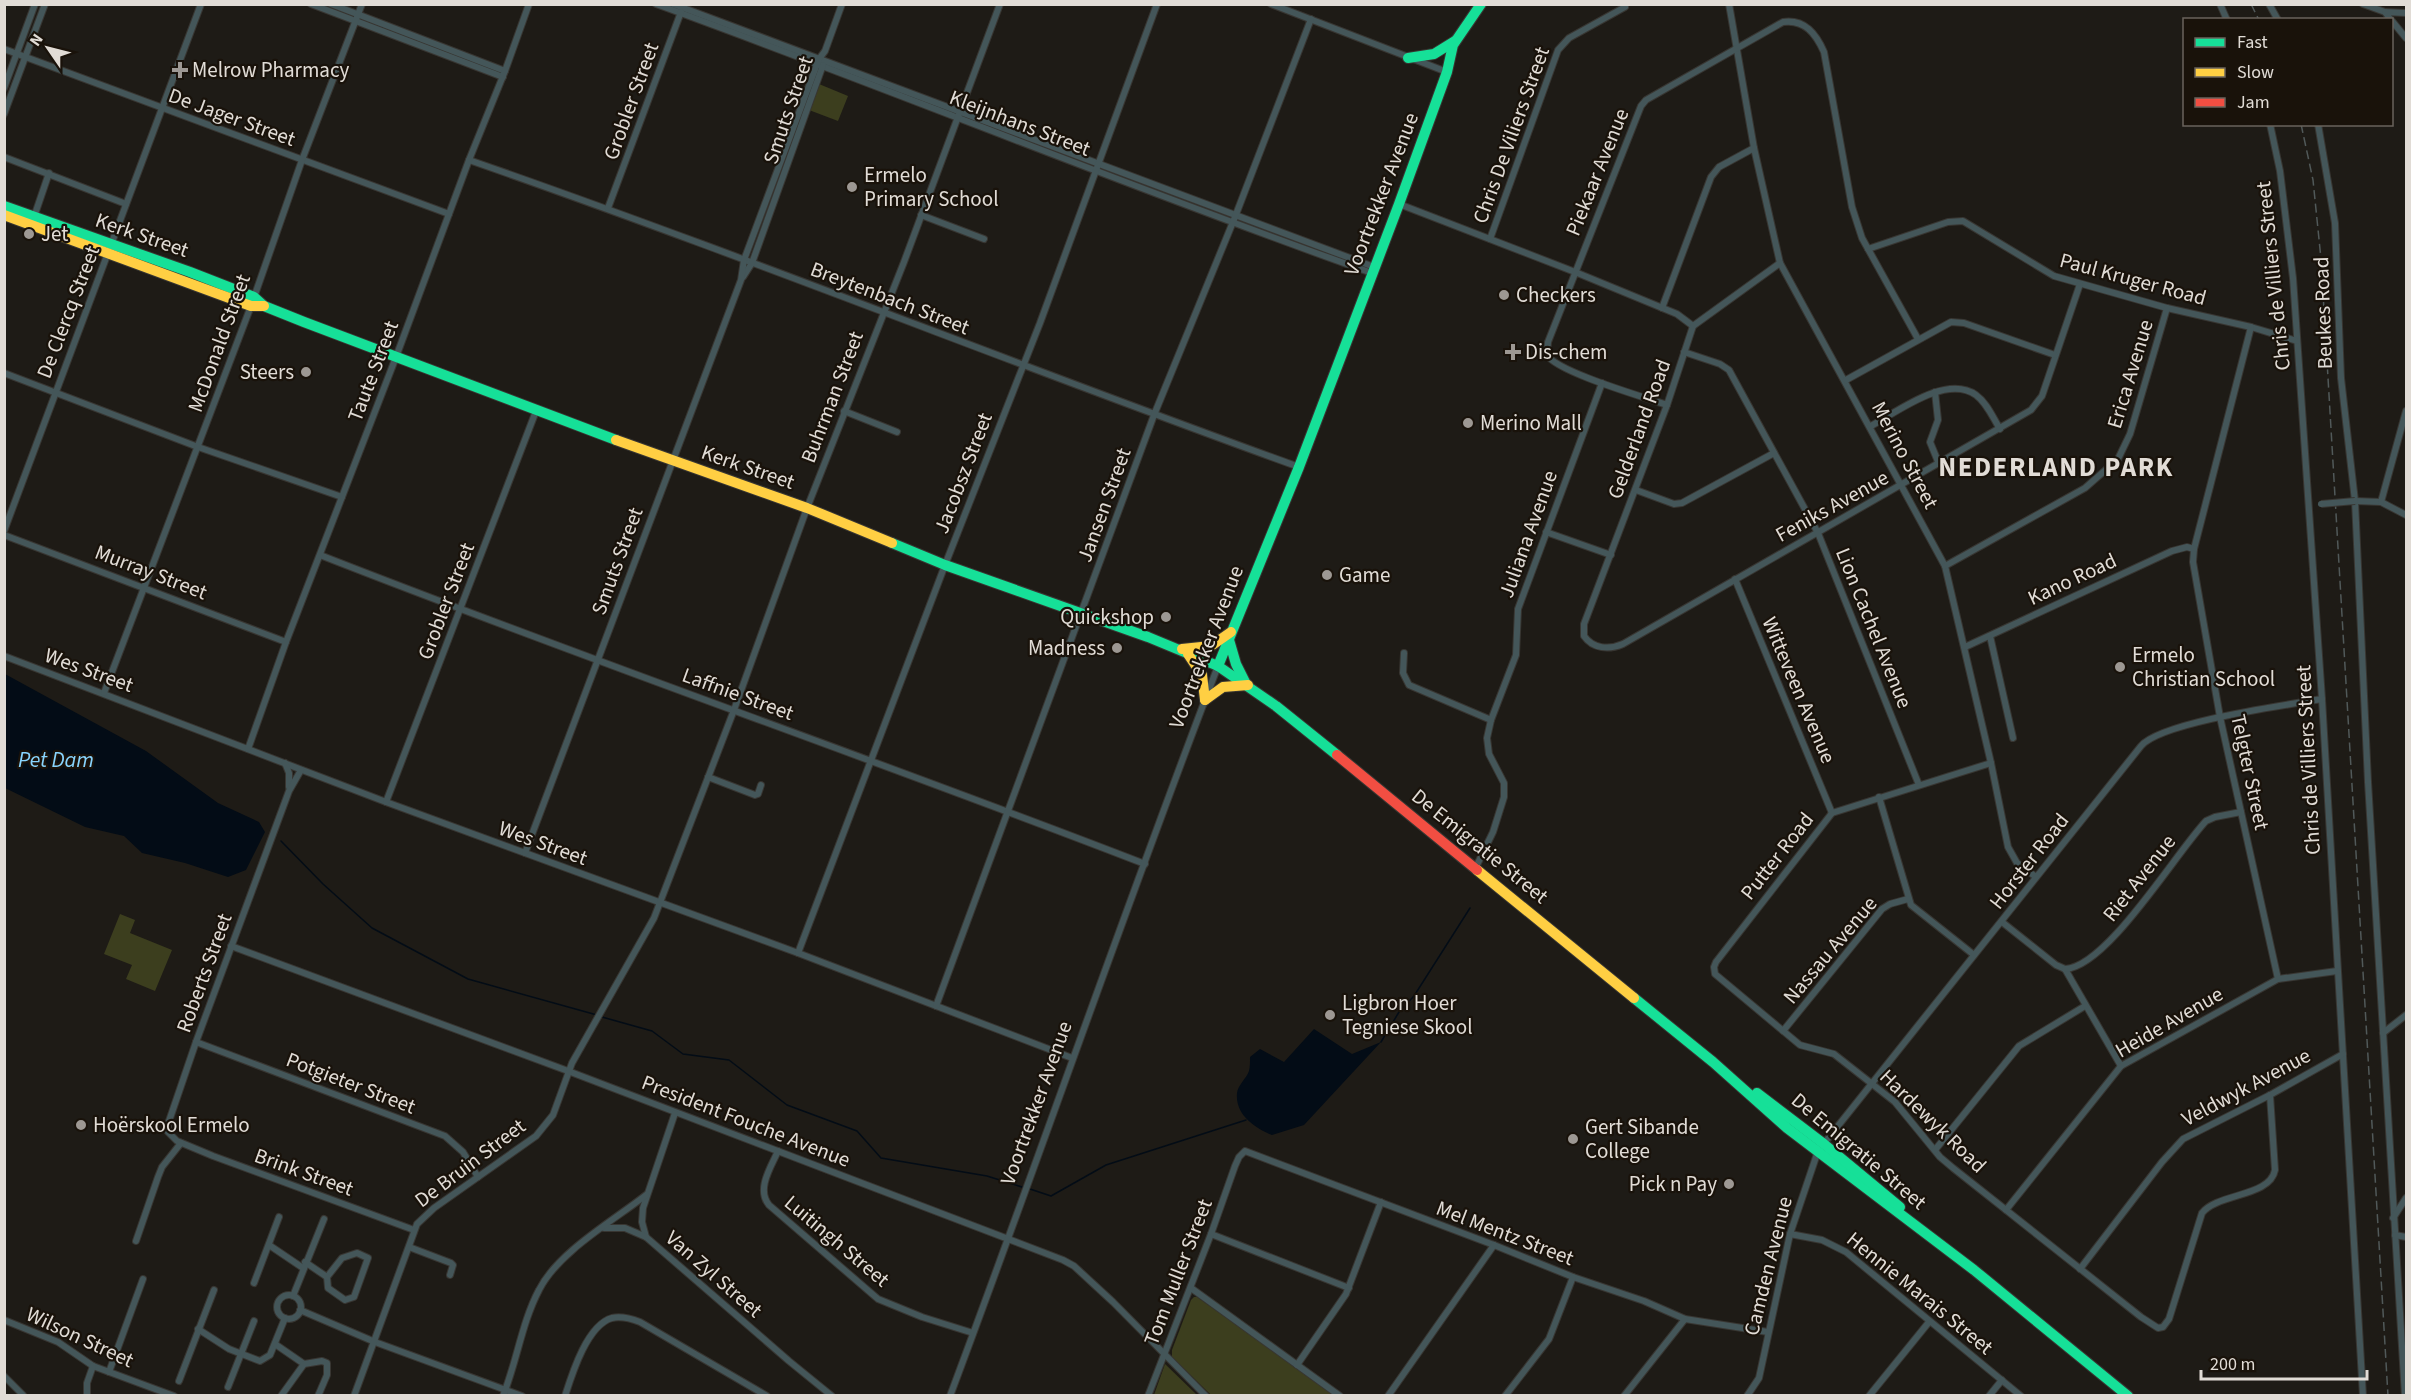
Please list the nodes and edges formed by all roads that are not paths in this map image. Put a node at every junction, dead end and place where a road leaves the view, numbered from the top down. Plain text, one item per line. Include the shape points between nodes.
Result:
1 (35, 4) edge
2 (45, 4) edge
3 (201, 4) edge
4 (311, 4) edge
5 (331, 4) edge
6 (362, 4) edge
7 (529, 4) edge
8 (656, 4) edge
9 (673, 4) edge
10 (842, 4) edge
11 (1000, 4) edge
12 (1157, 4) edge
13 (1271, 4) edge
14 (1481, 4) edge
15 (1729, 4) edge
16 (2220, 4) edge
17 (2269, 4) edge
18 (2363, 4) edge
19 (1624, 7) dead end
20 (682, 9) edge
21 (2385, 12) junction
22 (2406, 13) edge
23 (357, 18) junction
24 (2226, 18) edge
25 (2277, 18) edge
26 (2390, 18) edge
27 (1311, 20) junction
28 (2393, 22) edge
29 (2406, 38) edge
30 (1455, 41) junction
31 (1735, 48) junction
32 (4, 49) edge
33 (17, 54) junction
34 (25, 57) junction
35 (1408, 57) junction
36 (821, 63) junction
37 (1447, 72) junction
38 (504, 74) junction
39 (4, 88) edge
40 (163, 109) junction
41 (4, 114) edge
42 (959, 114) junction
43 (2270, 126) edge
44 (2318, 126) edge
45 (1754, 148) junction
46 (4, 157) edge
47 (302, 160) junction
48 (470, 160) junction
49 (1097, 167) junction
50 (49, 173) junction
51 (126, 204) junction
52 (1399, 204) junction
53 (4, 206) edge
54 (608, 208) junction
55 (449, 214) junction
56 (4, 215) edge
57 (921, 215) junction
58 (34, 216) junction
59 (1235, 217) junction
60 (1232, 224) junction
61 (984, 239) dead end
62 (1490, 239) junction
63 (1868, 249) junction
64 (110, 250) junction
65 (744, 260) junction
66 (752, 263) junction
67 (1780, 263) junction
68 (1373, 270) junction
69 (1575, 272) junction
70 (741, 280) junction
71 (2080, 284) junction
72 (253, 301) junction
73 (1662, 308) junction
74 (2167, 308) junction
75 (883, 313) junction
76 (1693, 326) junction
77 (2251, 327) junction
78 (1918, 339) junction
79 (2297, 341) junction
80 (1684, 352) junction
81 (2055, 356) junction
82 (396, 357) junction
83 (1023, 366) junction
84 (4, 373) edge
85 (1846, 380) junction
86 (1602, 383) junction
87 (1935, 392) junction
88 (56, 393) junction
89 (1667, 405) junction
90 (536, 411) junction
91 (844, 411) junction
92 (2406, 411) edge
93 (1154, 415) junction
94 (1870, 426) junction
95 (2000, 429) junction
96 (897, 432) dead end
97 (198, 447) junction
98 (1774, 453) junction
99 (672, 461) junction
100 (1940, 464) junction
101 (1299, 466) junction
102 (1902, 485) junction
103 (1636, 490) junction
104 (342, 497) junction
105 (2355, 501) junction
106 (2381, 502) junction
107 (2308, 505) junction
108 (807, 508) junction
109 (2406, 515) edge
110 (1546, 532) junction
111 (4, 533) edge
112 (1818, 533) junction
113 (2194, 549) junction
114 (320, 555) junction
115 (1611, 555) junction
116 (945, 565) junction
117 (1945, 566) junction
118 (1735, 579) junction
119 (145, 587) junction
120 (460, 610) junction
121 (1082, 612) junction
122 (1231, 635) junction
123 (1990, 636) junction
124 (286, 642) junction
125 (1589, 643) joint
126 (1965, 647) junction
127 (1183, 651) junction
128 (1404, 653) dead end
129 (4, 656) edge
130 (597, 661) junction
131 (1218, 666) junction
132 (1247, 684) junction
133 (104, 693) junction
134 (2322, 699) junction
135 (1205, 700) junction
136 (734, 710) junction
137 (2220, 717) junction
138 (1491, 720) junction
139 (2013, 738) dead end
140 (248, 749) junction
141 (871, 760) junction
142 (285, 763) junction
143 (1991, 763) junction
144 (300, 770) junction
145 (708, 777) junction
146 (761, 785) dead end
147 (1919, 785) junction
148 (289, 791) junction
149 (1879, 797) junction
150 (386, 802) junction
151 (1009, 812) junction
152 (2241, 812) junction
153 (1832, 813) junction
154 (525, 853) junction
155 (1145, 864) junction
156 (1476, 867) junction
157 (2036, 877) junction
158 (1908, 899) junction
159 (659, 903) junction
160 (2002, 922) junction
161 (231, 946) junction
162 (798, 953) junction
163 (1974, 955) junction
164 (1714, 967) joint
165 (2066, 969) junction
166 (2337, 971) junction
167 (2278, 979) junction
168 (936, 1006) junction
169 (2085, 1006) junction
170 (2406, 1015) edge
171 (1784, 1031) junction
172 (2383, 1033) junction
173 (196, 1042) junction
174 (2343, 1054) junction
175 (1072, 1058) junction
176 (2121, 1066) junction
177 (568, 1071) junction
178 (1870, 1083) junction
179 (2270, 1095) junction
180 (675, 1113) junction
181 (181, 1143) junction
182 (1821, 1147) junction
183 (1935, 1150) junction
184 (778, 1151) junction
185 (1237, 1160) joint
186 (478, 1177) junction
187 (646, 1195) junction
188 (2406, 1198) edge
189 (1381, 1202) junction
190 (2006, 1210) junction
191 (279, 1217) dead end
192 (2393, 1218) junction
193 (324, 1219) dead end
194 (603, 1228) junction
195 (414, 1230) junction
196 (1211, 1234) junction
197 (1790, 1234) junction
198 (2395, 1235) junction
199 (646, 1237) junction
200 (2406, 1237) edge
201 (1009, 1238) junction
202 (136, 1241) dead end
203 (269, 1245) junction
204 (1494, 1245) junction
205 (409, 1247) junction
206 (304, 1265) junction
207 (2080, 1269) junction
208 (450, 1275) dead end
209 (327, 1277) junction
210 (1573, 1277) junction
211 (143, 1279) dead end
212 (254, 1283) dead end
213 (1191, 1288) junction
214 (1348, 1288) junction
215 (214, 1290) dead end
216 (293, 1296) junction
217 (300, 1310) junction
218 (285, 1318) junction
219 (1685, 1319) junction
220 (4, 1320) edge
221 (254, 1321) dead end
222 (1929, 1322) junction
223 (198, 1329) junction
224 (1768, 1332) junction
225 (973, 1333) junction
226 (375, 1342) junction
227 (275, 1344) junction
228 (1164, 1353) junction
229 (241, 1355) junction
230 (304, 1364) junction
231 (1297, 1365) junction
232 (93, 1366) junction
233 (109, 1371) junction
234 (4, 1376) edge
235 (2002, 1380) junction
236 (179, 1381) dead end
237 (228, 1387) dead end
238 (504, 1392) edge
239 (23, 1395) edge
240 (87, 1395) edge
241 (174, 1395) edge
242 (283, 1395) edge
243 (318, 1395) edge
244 (354, 1395) edge
245 (522, 1395) edge
246 (565, 1395) edge
247 (767, 1395) edge
248 (832, 1395) edge
249 (950, 1395) edge
250 (1148, 1395) edge
251 (1206, 1395) edge
252 (1340, 1395) edge
253 (1388, 1395) edge
254 (1505, 1395) edge
255 (1624, 1395) edge
256 (1747, 1395) edge
257 (1869, 1395) edge
258 (1989, 1395) edge
259 (2021, 1395) edge
260 (2128, 1395) edge
261 (2363, 1395) edge
262 (2405, 1395) edge

1 - 33 street
2 - 34 street
3 - 40 street, De Clercq Street
4 - 23 street
5 - 23 street
6 - 23 street, McDonald Street
7 - 38 street, Taute Street
8 - 20 street, Kleijnhans Street
9 - 20 street, Kleijnhans Street
10 - 36 street, Smuts Street
11 - 42 street, Buhrman Street
12 - 49 street, Jacobsz Street
13 - 27 street
14 - 30 highway
15 - 31 street, Merino Street
16 - 24 street
17 - 25 street
18 - 21 street
19 - 62 street, Chris De Viliers Street via 1569,38 1558,50
20 - 36 street, Kleijnhans Street
20 - 54 street, Grobler Street
21 - 22 street
21 - 26 street
23 - 38 street
23 - 47 street, McDonald Street
27 - 35 street
27 - 59 street, Jansen Street
28 - 29 street
30 - 35 highway via 1430,55
30 - 37 highway, Voortrekker Avenue
31 - 45 street, Merino Street
31 - 63 street, Piekaar Avenue via 1783,22 1804,25 1816,35 1824,52 1852,207
31 - 69 street, Piekaar Avenue via 1641,106
32 - 33 street, De Jager Street
33 - 34 street, De Jager Street
33 - 39 street
34 - 40 street, De Jager Street
34 - 41 street
35 - 37 street
36 - 42 street, Kleijnhans Street
36 - 65 street, Smuts Street
36 - 66 street, Smuts Street
37 - 52 highway, Voortrekker Avenue
38 - 48 street, Taute Street
40 - 47 street, De Jager Street
40 - 51 street, De Clercq Street
42 - 49 street, Kleijnhans Street
42 - 57 street, Buhrman Street
43 - 79 street, Chris de Villiers Street via 2280,171
44 - 105 street, Beukes Road via 2336,223 2341,378
45 - 67 street, Merino Street
45 - 73 street via 1719,167 1711,177
46 - 50 street
47 - 55 street, De Jager Street
47 - 72 street, McDonald Street
48 - 54 street, Breytenbach Street
48 - 55 street, Taute Street
49 - 59 street, Kleijnhans Street
49 - 60 street, Kleijnhans Street
49 - 83 street, Jacobsz Street
50 - 51 street
50 - 58 street
51 - 64 street, De Clercq Street
52 - 62 street
52 - 68 highway, Voortrekker Avenue
53 - 58 highway, Kerk Street
54 - 65 street, Breytenbach Street
55 - 82 street, Taute Street
56 - 64 highway, Kerk Street
57 - 61 street
57 - 75 street, Buhrman Street
58 - 64 highway, Kerk Street
59 - 60 street, Jansen Street
59 - 68 street, Kleijnhans Street
60 - 68 street, Kleijnhans Street
60 - 93 street, Jansen Street
62 - 69 street
63 - 71 street, Paul Kruger Road via 1948,222 1963,221 2043,271
63 - 78 street, Piekaar Avenue
64 - 72 highway, Kerk Street
64 - 88 street, De Clercq Street
65 - 66 street, Breytenbach Street
65 - 70 street, Smuts Street
66 - 70 street, Smuts Street
66 - 75 street, Breytenbach Street
67 - 76 street
67 - 85 street, Merino Street
68 - 101 highway, Voortrekker Avenue
69 - 73 street
69 - 86 street, Piekaar Avenue via 1548,342 1547,355 1554,362
70 - 99 street, Smuts Street
71 - 74 street, Paul Kruger Road
71 - 81 street, Feniks Avenue
72 - 82 highway, Kerk Street
72 - 97 street, McDonald Street
73 - 76 street
74 - 77 street, Paul Kruger Road
74 - 117 street, Erica Avenue via 2130,435 2118,459 2085,488
75 - 83 street, Breytenbach Street
75 - 91 street, Buhrman Street
76 - 80 street, Gelderland Road
77 - 79 street, Paul Kruger Road
77 - 113 street, Telgter Street
78 - 81 street via 1946,323 1959,322
78 - 85 street
79 - 107 street, Chris de Villiers Street
80 - 89 street, Gelderland Road
80 - 98 street, Lion Cachel Avenue via 1727,368
81 - 95 street, Feniks Avenue via 2035,407
82 - 90 highway, Kerk Street
82 - 104 street, Taute Street
83 - 93 street, Breytenbach Street
83 - 116 street, Jacobsz Street
84 - 88 street
85 - 94 street, Merino Street
86 - 89 street
86 - 110 street, Juliana Avenue
87 - 94 street
87 - 95 street via 1945,389 1973,393
87 - 100 street via 1938,420 1930,442
88 - 97 street
88 - 111 street, De Clercq Street
89 - 103 street, Gelderland Road
90 - 99 highway, Kerk Street
90 - 120 street, Grobler Street
91 - 96 street
91 - 108 street, Buhrman Street
92 - 106 street
93 - 101 street, Breytenbach Street
93 - 121 street, Jansen Street
94 - 102 street, Merino Street
95 - 100 street, Feniks Avenue
97 - 104 street
97 - 119 street, McDonald Street
98 - 103 street via 1682,503 1674,504
98 - 112 street, Lion Cachel Avenue
99 - 108 highway, Kerk Street
99 - 130 street, Smuts Street
100 - 102 street, Feniks Avenue
101 - 122 highway, Voortrekker Avenue
102 - 112 street, Feniks Avenue
102 - 117 street, Merino Street
103 - 115 street, Gelderland Road
104 - 114 street, Taute Street
105 - 106 street
105 - 107 street, bridge
105 - 172 street, Beukes Road
106 - 109 street
107 - 134 street, Chris de Villiers Street
108 - 116 highway, Kerk Street
108 - 136 street, Buhrman Street
110 - 115 street
110 - 138 street, Juliana Avenue via 1519,602 1516,655
111 - 119 street, Murray Street
112 - 118 street, Feniks Avenue
112 - 147 street, Lion Cachel Avenue
113 - 123 street, Kano Road via 2182,547 2172,551
113 - 137 street, Telgter Street via 2195,579
114 - 120 street, Laffnie Street
114 - 124 street, Taute Street
115 - 125 street, Gelderland Road via 1584,624 1584,636
116 - 121 highway, Kerk Street
116 - 141 street, Jacobsz Street
117 - 126 street, Merino Street
118 - 125 street, Feniks Avenue via 1619,646 1604,648
118 - 153 street, Witteveen Avenue
119 - 124 street, Murray Street
119 - 133 street, McDonald Street
120 - 130 street, Laffnie Street
120 - 150 street, Grobler Street
121 - 127 highway, Kerk Street
121 - 151 street, Jansen Street
122 - 127 highway via 1211,646
122 - 131 highway, Voortrekker Avenue
122 - 132 highway via 1234,660
123 - 126 street, Kano Road
123 - 139 street
124 - 140 street, Taute Street
126 - 143 street, Merino Street
127 - 131 highway, Kerk Street
127 - 135 highway via 1202,675
128 - 138 street via 1403,673 1409,686
129 - 133 street, Wes Street
130 - 136 street, Laffnie Street
130 - 154 street, Smuts Street
131 - 132 highway, De Emigratie Street
131 - 135 street, Voortrekker Avenue
132 - 135 highway via 1223,687
132 - 156 highway, De Emigratie Street
133 - 140 street, Wes Street
134 - 137 street, Horster Road
134 - 166 street, Chris de Villiers Street
135 - 155 street, Voortrekker Avenue
136 - 141 street, Laffnie Street
136 - 145 street, Buhrman Street
137 - 152 street, Telgter Street
137 - 157 street, Horster Road via 2146,740
138 - 156 street, Juliana Avenue via 1487,747 1504,783 1504,797
140 - 142 street, Wes Street
141 - 151 street, Laffnie Street
141 - 162 street, Jacobsz Street
142 - 144 street, Wes Street
142 - 148 street
143 - 147 street, Putter Road
143 - 157 street, Merino Street via 2010,852 2017,863
144 - 148 street, Roberts Street
144 - 150 street, Wes Street
145 - 146 street via 755,795
145 - 159 street, Buhrman Street
147 - 149 street, Putter Road
148 - 161 street, Roberts Street
149 - 153 street, Putter Road
149 - 158 street
150 - 154 street, Wes Street
151 - 155 street, Laffnie Street
151 - 168 street, Jansen Street
152 - 165 street, Riet Avenue via 2206,821 2109,943 2088,962
152 - 167 street, Telgter Street
153 - 164 street, Putter Road
154 - 159 street, Wes Street
155 - 175 street, Voortrekker Avenue
156 - 182 highway, De Emigratie Street
157 - 160 street, Horster Road
158 - 163 street via 1919,913
158 - 171 street, Nassau Avenue via 1882,909
159 - 162 street, Wes Street
159 - 177 street, De Bruin Street
160 - 163 street, Horster Road
160 - 165 street
161 - 173 street, Roberts Street
161 - 177 street, President Fouche Avenue
162 - 168 street, Wes Street
163 - 178 street, Horster Road
164 - 171 street, Hardewyk Road via 1717,977
165 - 169 street
166 - 167 street, Heide Avenue
166 - 174 street, Chris de Villiers Street
167 - 176 street, Heide Avenue
168 - 175 street, Wes Street
169 - 176 street
169 - 183 street via 2019,1046
170 - 172 street
171 - 178 street, Hardewyk Road via 1803,1046 1834,1054
172 - 192 street, Beukes Road
173 - 181 street, Roberts Street via 168,1132
173 - 186 street, Potgieter Street via 445,1136 458,1145
174 - 179 street, Veldwyk Avenue
174 - 261 street, Chris de Villiers Street
175 - 201 street, Voortrekker Avenue
176 - 190 street, Heide Avenue
177 - 180 street, President Fouche Avenue
177 - 186 street, De Bruin Street via 550,1121 536,1136
178 - 182 street, Horster Road
178 - 183 street, Hardewyk Road via 1903,1109
179 - 207 street, Veldwyk Avenue via 2183,1139
179 - 207 street, Hardewyk Road via 2274,1177 2264,1185 2210,1205 2202,1213 2169,1319 2163,1327 2141,1317
180 - 184 street, President Fouche Avenue
180 - 187 street, Van Zyl Street
181 - 195 street, Brink Street
181 - 202 street via 162,1167
182 - 197 street, Camden Avenue
182 - 260 highway, De Emigratie Street via 1856,1182 1922,1229
183 - 190 street, Hardewyk Road
184 - 201 street, President Fouche Avenue
184 - 225 street, Luitingh Street via 763,1189 769,1205 878,1299
185 - 189 street, Mel Mentz Street via 1247,1151
185 - 196 street, Tom Muller Street
186 - 195 street, De Bruin Street via 426,1214
187 - 194 street
187 - 199 street, Van Zyl Street via 641,1216
188 - 192 street
189 - 204 street, Mel Mentz Street
189 - 214 street
190 - 207 street, Hardewyk Road
191 - 203 street
192 - 198 street, Beukes Road
193 - 206 street
194 - 199 street via 626,1228
194 - 238 street via 559,1262 539,1289
195 - 205 street, De Bruin Street
196 - 213 street, Tom Muller Street
196 - 214 street
197 - 222 street, Hennie Marais Street via 1836,1246
197 - 224 street, Camden Avenue
198 - 200 street
198 - 262 street, Beukes Road
199 - 248 street, Van Zyl Street
201 - 225 street, Voortrekker Avenue
201 - 228 street, President Fouche Avenue via 1074,1266
203 - 206 street
203 - 212 street
204 - 210 street, Mel Mentz Street
204 - 253 street
205 - 208 street via 451,1263
205 - 226 street, De Bruin Street
206 - 209 street
206 - 216 street
209 - 209 street via 346,1256 357,1253 368,1258 352,1300 345,1300 331,1290 326,1285
210 - 219 street, Mel Mentz Street
210 - 254 street via 1549,1339
211 - 233 street
213 - 228 street, Tom Muller Street
213 - 231 street
214 - 231 street
215 - 223 street
216 - 217 street via 300,1302
216 - 218 street via 284,1296 278,1302 279,1313
217 - 218 street via 293,1318
217 - 226 street
218 - 227 street
219 - 224 street, Mel Mentz Street
219 - 255 street
220 - 232 street, Wilson Street via 58,1342
221 - 229 street
222 - 235 street, Hennie Marais Street
222 - 257 street
223 - 229 street
223 - 236 street
224 - 256 street, Camden Avenue via 1759,1378
225 - 249 street, Voortrekker Avenue
226 - 238 street
226 - 244 street, De Bruin Street
227 - 229 street via 266,1359 260,1361
227 - 230 street
228 - 250 street, Tom Muller Street
228 - 251 street, President Fouche Avenue
229 - 237 street
230 - 242 street
230 - 243 street via 322,1361 328,1366
231 - 252 street
232 - 233 street, Wilson Street
232 - 240 street
233 - 241 street, Wilson Street
234 - 239 street
235 - 258 street
235 - 259 street, Hennie Marais Street
238 - 245 street
246 - 247 street via 585,1346 600,1326 620,1318 640,1322

